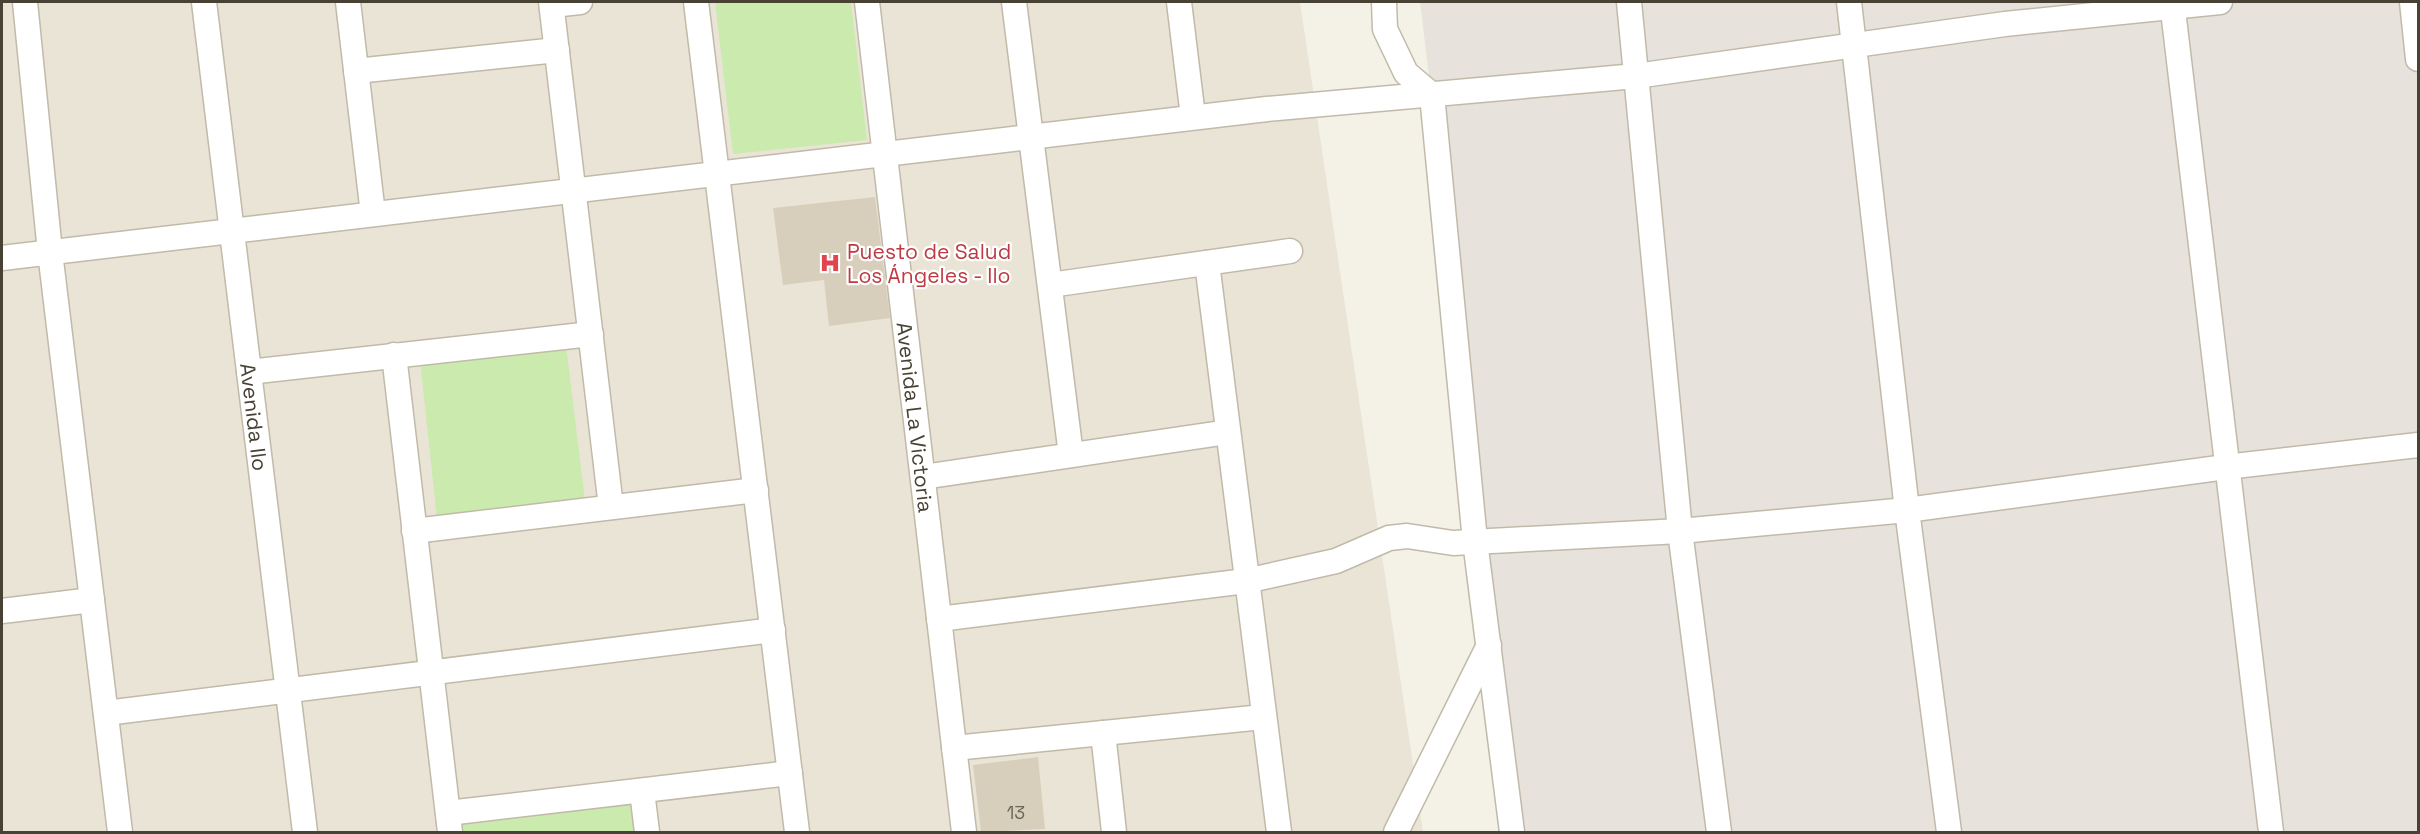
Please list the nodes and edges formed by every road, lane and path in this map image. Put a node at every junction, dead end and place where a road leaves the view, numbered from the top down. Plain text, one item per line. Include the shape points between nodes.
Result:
1 (25, 2) edge
2 (204, 2) edge
3 (348, 2) edge
4 (580, 2) edge
5 (696, 2) edge
6 (867, 2) edge
7 (1014, 2) edge
8 (1179, 2) edge
9 (1384, 2) edge
10 (1629, 2) edge
11 (1849, 2) edge
12 (2220, 2) edge
13 (2412, 2) edge
14 (551, 3) edge
15 (2172, 4) edge
16 (1853, 43) junction
17 (557, 50) junction
18 (2418, 59) edge
19 (357, 71) junction
20 (1636, 76) junction
21 (1432, 95) junction
22 (1193, 117) junction
23 (1031, 136) junction
24 (885, 154) junction
25 (718, 174) junction
26 (574, 190) junction
27 (373, 214) junction
28 (232, 231) junction
29 (1290, 251) dead end
30 (50, 252) junction
31 (2, 258) edge
32 (1207, 262) junction
33 (1050, 285) junction
34 (591, 334) junction
35 (394, 355) junction
36 (249, 372) junction
37 (1228, 432) junction
38 (2418, 445) edge
39 (1071, 455) junction
40 (2226, 467) junction
41 (923, 477) junction
42 (756, 490) junction
43 (611, 507) junction
44 (1907, 510) junction
45 (414, 531) junction
46 (1680, 531) junction
47 (1474, 541) junction
48 (1246, 581) junction
49 (92, 600) junction
50 (2, 611) edge
51 (939, 619) junction
52 (773, 630) junction
53 (1489, 645) junction
54 (431, 672) junction
55 (288, 690) junction
56 (106, 713) junction
57 (1263, 717) junction
58 (1102, 733) junction
59 (954, 748) junction
60 (790, 773) junction
61 (642, 791) junction
62 (449, 823) edge
63 (120, 832) edge
64 (305, 832) edge
65 (647, 832) edge
66 (798, 832) edge
67 (964, 832) edge
68 (1114, 832) edge
69 (1280, 832) edge
70 (1396, 832) edge
71 (1512, 832) edge
72 (1719, 832) edge
73 (1949, 832) edge
74 (2271, 832) edge

1 - 30 street
2 - 28 street, Avenida Ilo
3 - 19 street
4 - 14 street
5 - 25 street
6 - 24 street, Avenida La Victoria
7 - 23 street
8 - 22 street
9 - 21 street via 1385,29 1406,73
10 - 20 street
11 - 16 street
12 - 15 street
13 - 18 street
14 - 17 street
15 - 16 street
15 - 40 street
16 - 20 street
16 - 44 street
17 - 19 street
17 - 26 street
19 - 27 street
20 - 21 street
20 - 46 street
21 - 22 street
21 - 47 street
22 - 23 street
23 - 24 street
23 - 33 street
24 - 25 street
24 - 41 street, Avenida La Victoria
25 - 26 street
25 - 42 street
26 - 27 street
26 - 34 street
27 - 28 street
28 - 30 street
28 - 36 street, Avenida Ilo
29 - 32 street
30 - 31 street
30 - 49 street
32 - 33 street
32 - 37 street
33 - 39 street
34 - 35 street
34 - 43 street
35 - 36 street
35 - 45 street
36 - 55 street, Avenida Ilo
37 - 39 street
37 - 48 street
38 - 40 street
39 - 41 street
40 - 44 street
40 - 74 street
41 - 51 street, Avenida La Victoria
42 - 43 street
42 - 52 street
43 - 45 street
44 - 46 street
44 - 73 street
45 - 54 street
46 - 47 street
46 - 72 street
47 - 48 street via 1389,538 1336,561
47 - 53 street
48 - 51 street
48 - 57 street
49 - 50 street
49 - 56 street
51 - 59 street, Avenida La Victoria
52 - 54 street
52 - 60 street
53 - 70 street
53 - 71 street
54 - 55 street
54 - 62 street
55 - 56 street
55 - 64 street, Avenida Ilo
56 - 63 street
57 - 58 street
57 - 69 street
58 - 59 street
58 - 68 street
59 - 67 street, Avenida La Victoria
60 - 61 street
60 - 66 street
61 - 62 street
61 - 65 street

